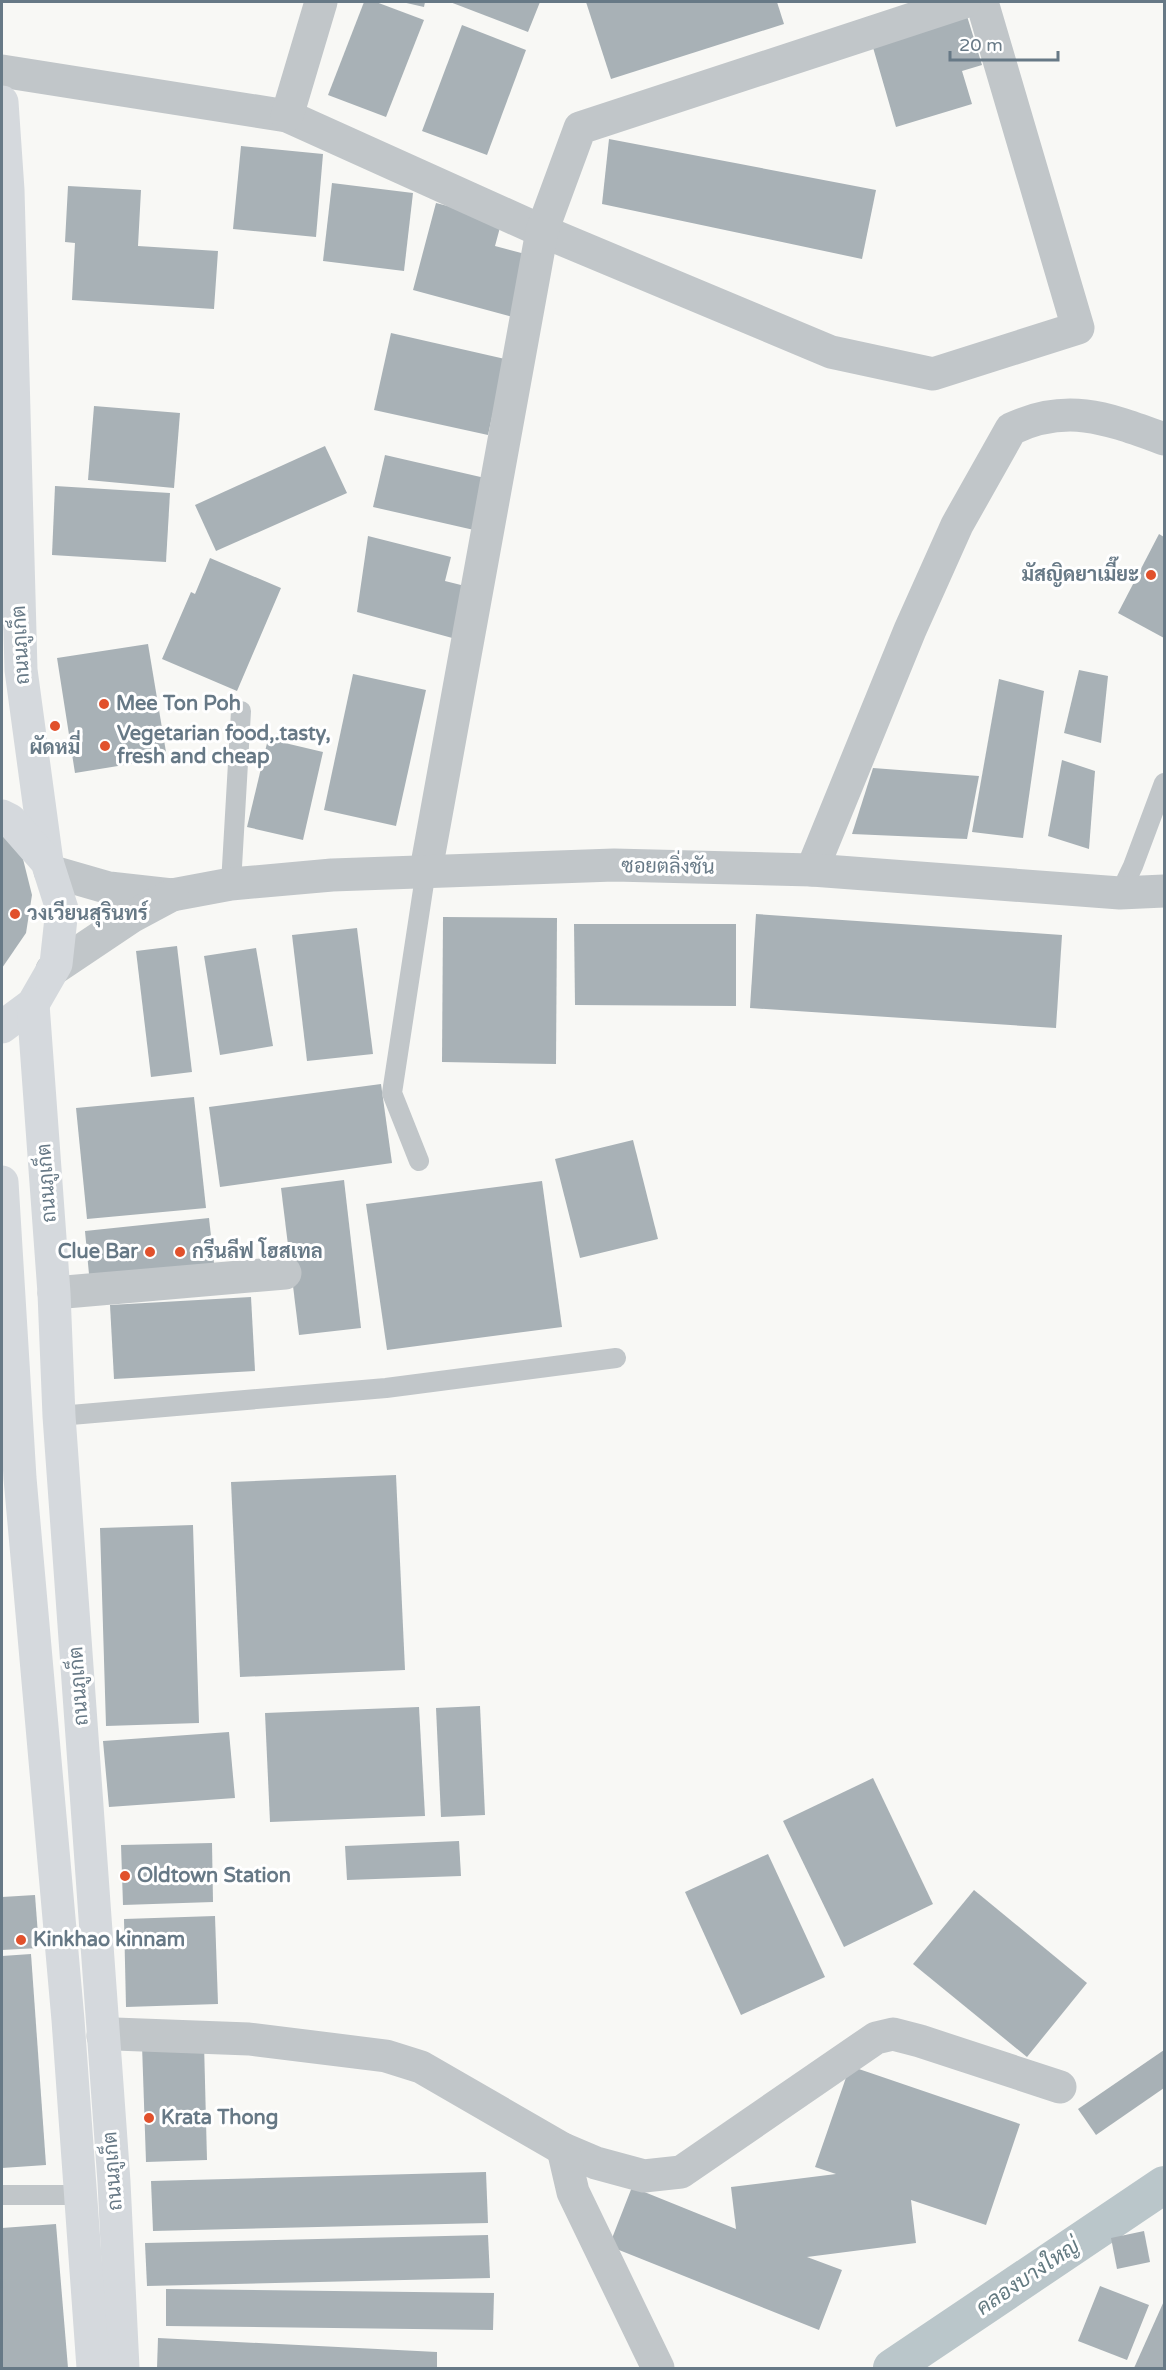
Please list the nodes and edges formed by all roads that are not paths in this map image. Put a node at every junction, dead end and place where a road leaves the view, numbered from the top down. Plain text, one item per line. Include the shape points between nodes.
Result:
1 (321, 2) edge
2 (964, 2) edge
3 (982, 2) edge
4 (2, 71) edge
5 (2, 102) edge
6 (287, 116) junction
7 (542, 231) junction
8 (1164, 439) edge
9 (241, 711) dead end
10 (1164, 783) edge
11 (2, 816) edge
12 (48, 867) junction
13 (426, 870) junction
14 (812, 870) junction
15 (231, 884) junction
16 (1164, 891) edge
17 (1120, 893) junction
18 (172, 895) junction
19 (52, 970) junction
20 (33, 1004) junction
21 (2, 1028) edge
22 (418, 1161) dead end
23 (2, 1182) edge
24 (285, 1273) dead end
25 (54, 1293) junction
26 (616, 1358) dead end
27 (59, 1416) junction
28 (64, 1475) junction
29 (20, 1479) junction
30 (80, 1696) junction
31 (40, 1698) junction
32 (103, 2036) junction
33 (69, 2037) junction
34 (1060, 2087) dead end
35 (563, 2149) junction
36 (115, 2194) junction
37 (2, 2195) edge
38 (80, 2195) junction
39 (93, 2368) edge
40 (123, 2368) edge
41 (658, 2368) edge

1 - 6 street
2 - 7 street via 580,128
3 - 7 street via 1078,328 933,374 831,352
4 - 6 street
5 - 12 main road, ถนนภูเก็ต via 8,190 21,670
6 - 7 street
7 - 13 street
8 - 14 street via 1101,418 1061,414 1011,429 957,525
9 - 15 lane
10 - 17 lane
11 - 12 main road via 10,820
12 - 18 street, ซอยตลิ่งชัน via 109,888
12 - 19 main road via 62,909
13 - 14 street, ซอยตลิ่งชัน via 614,866
13 - 15 street, ซอยตลิ่งชัน
13 - 22 lane via 392,1094
14 - 17 street, ซอยตลิ่งชัน
15 - 18 street, ซอยตลิ่งชัน
16 - 17 street, ซอยตลิ่งชัน
18 - 19 street, ซอยตลิ่งชัน via 131,917
19 - 20 main road
20 - 21 main road
20 - 25 main road, ถนนภูเก็ต
23 - 29 main road, ถนนภูเก็ต
24 - 25 street
25 - 27 main road, ถนนภูเก็ต
26 - 27 lane via 386,1388
27 - 28 main road, ถนนภูเก็ต
28 - 29 main road
28 - 30 main road, ถนนภูเก็ต
29 - 31 main road, ถนนภูเก็ต
30 - 31 main road
30 - 32 main road, ถนนภูเก็ต
31 - 33 main road, ถนนภูเก็ต
32 - 33 main road
32 - 35 street via 249,2039 386,2056 421,2067
32 - 36 main road, ถนนภูเก็ต
33 - 38 main road, ถนนภูเก็ต
34 - 35 street via 892,2034 876,2038 681,2172 644,2176
35 - 41 street via 573,2192
36 - 38 main road
36 - 40 main road, ถนนภูเก็ต
37 - 38 lane
38 - 39 main road, ถนนภูเก็ต

